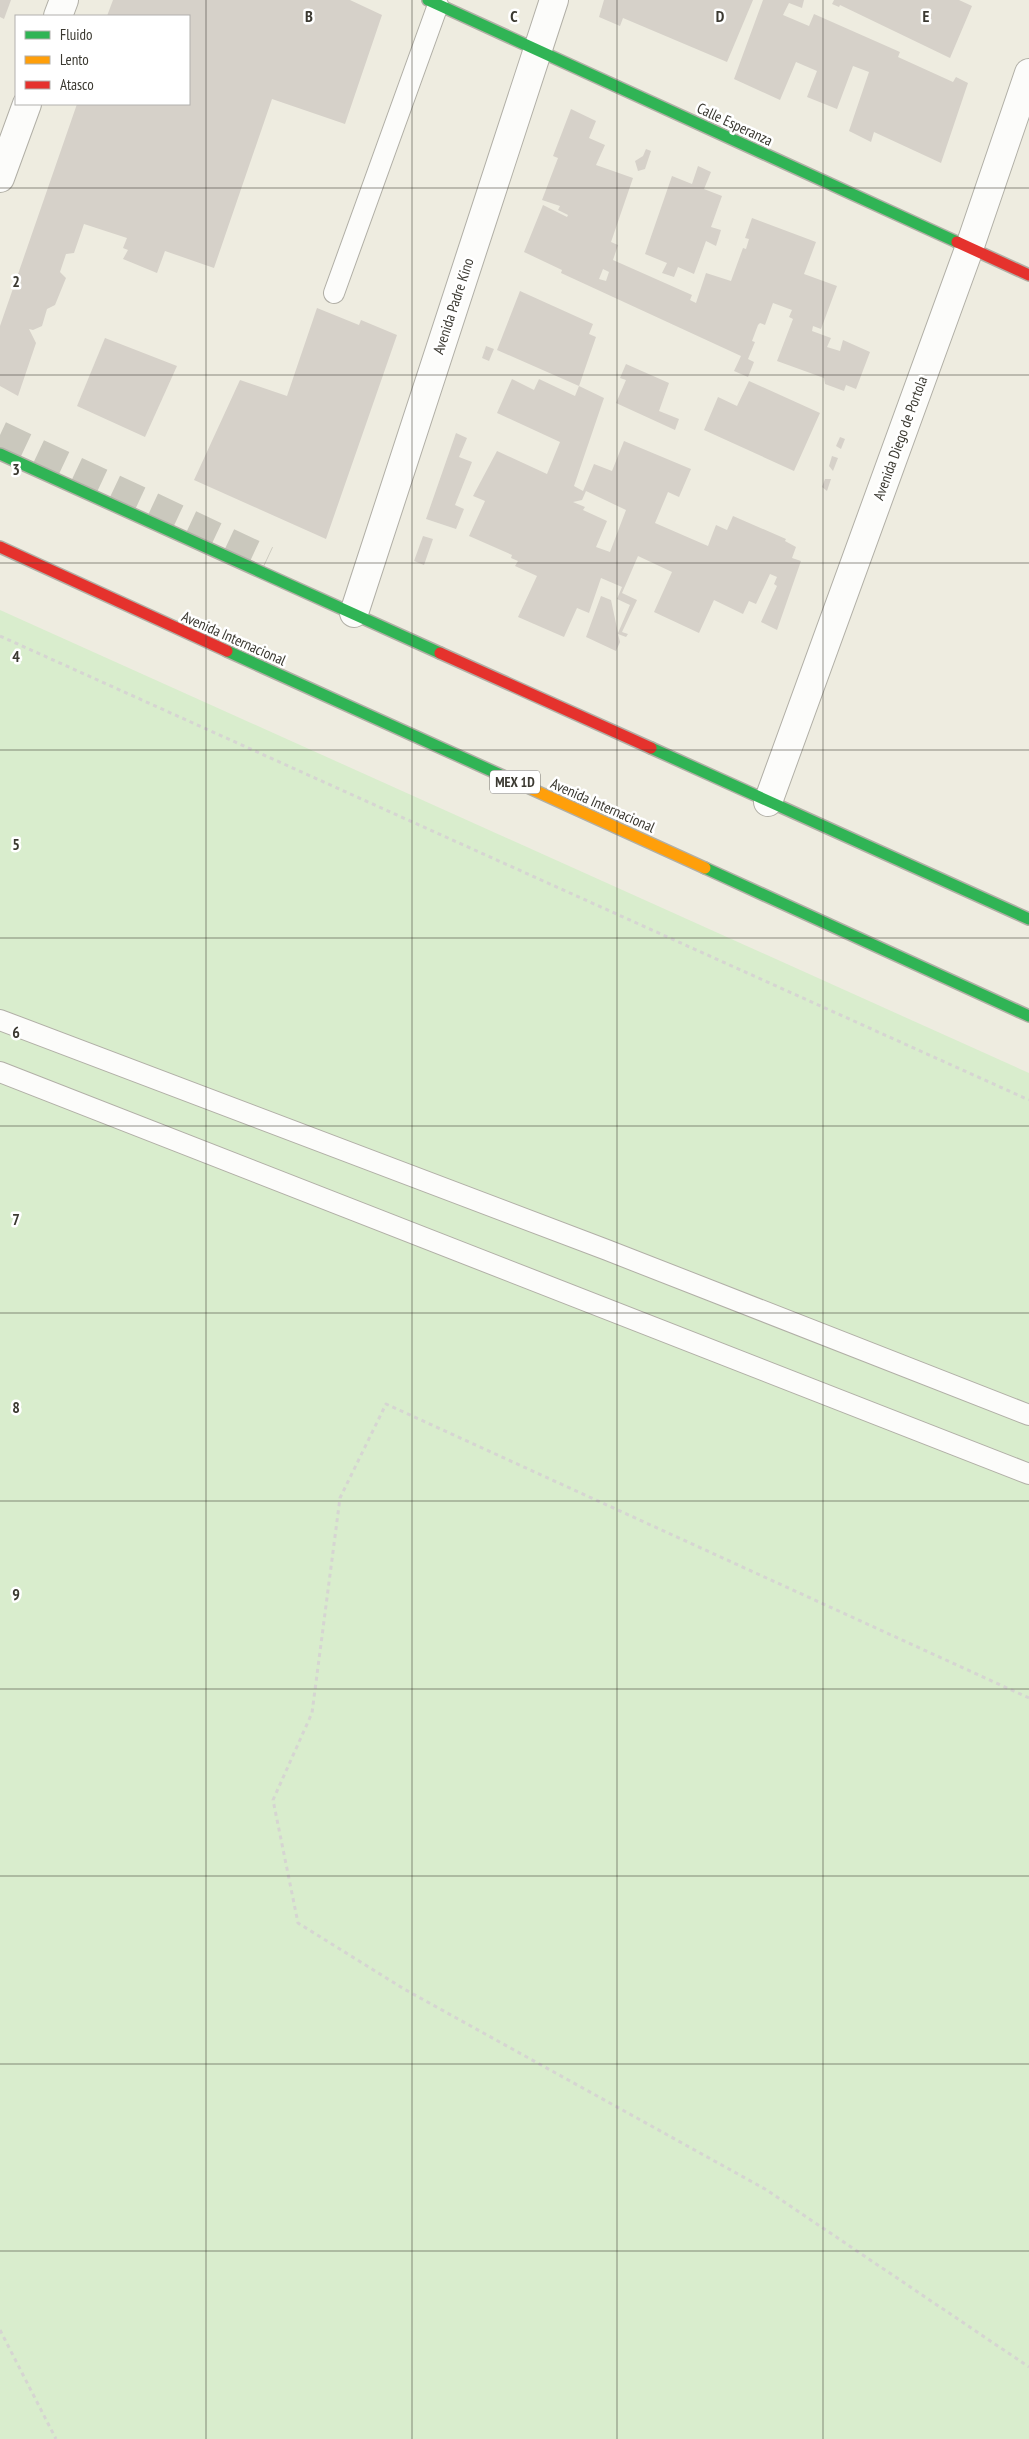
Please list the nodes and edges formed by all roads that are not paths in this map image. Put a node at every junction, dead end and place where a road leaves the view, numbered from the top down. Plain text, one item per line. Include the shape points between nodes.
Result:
1 (64, 0) edge
2 (554, 0) edge
3 (433, 2) edge
4 (58, 15) edge
5 (537, 49) junction
6 (1029, 73) edge
7 (27, 105) edge
8 (0, 178) edge
9 (969, 249) junction
10 (1029, 276) edge
11 (334, 293) dead end
12 (0, 454) edge
13 (0, 547) edge
14 (354, 613) junction
15 (768, 802) junction
16 (1029, 920) edge
17 (1029, 1016) edge
18 (0, 1020) edge
19 (0, 1072) edge
20 (1029, 1415) edge
21 (1029, 1474) edge

1 - 4 street
2 - 5 street, Avenida Padre Kino
3 - 5 main road, Calle Esperanza
3 - 11 lane
5 - 9 main road, Calle Esperanza
5 - 14 street, Avenida Padre Kino
6 - 9 street, Avenida Diego de Portola
7 - 8 street
9 - 10 main road, Calle Esperanza
9 - 15 street, Avenida Diego de Portola
12 - 14 main road
13 - 17 main road, Avenida Internacional / MEX 1D
14 - 15 main road
15 - 16 main road
18 - 20 lane via 598,1246
19 - 21 lane

